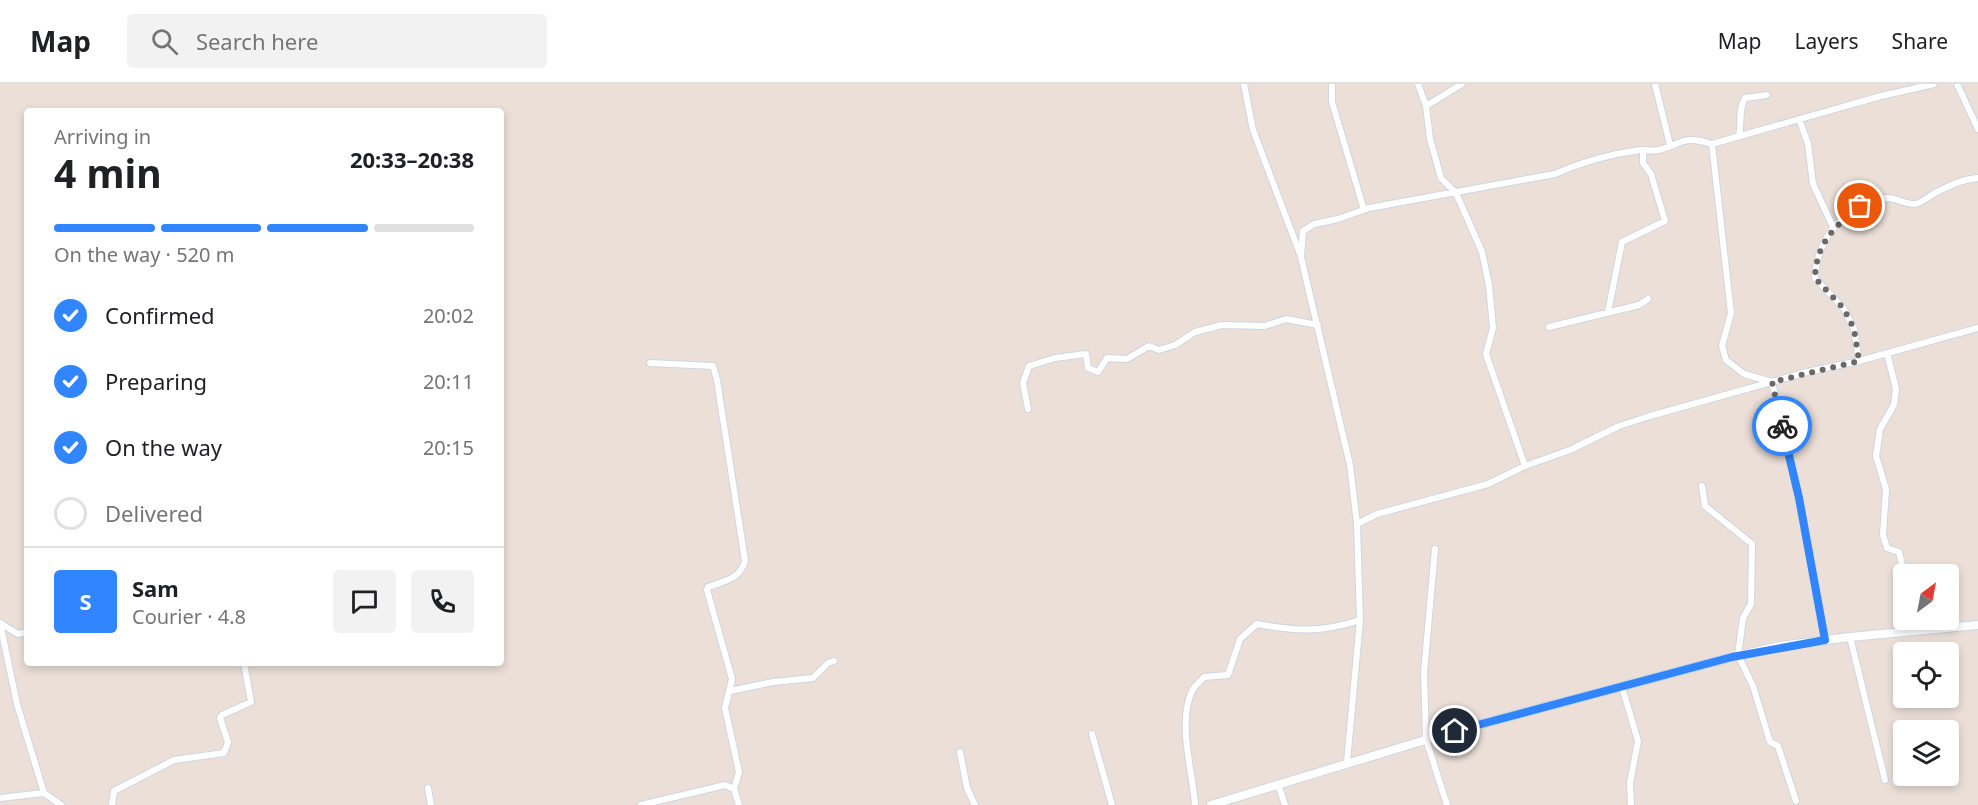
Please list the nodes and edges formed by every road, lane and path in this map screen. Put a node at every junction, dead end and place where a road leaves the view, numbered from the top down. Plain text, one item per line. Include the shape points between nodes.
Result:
1 (1244, 84) edge
2 (1332, 84) edge
3 (1418, 84) edge
4 (1462, 84) edge
5 (1655, 84) edge
6 (1934, 84) edge
7 (1957, 84) edge
8 (1767, 95) dead end
9 (1426, 106) junction
10 (1799, 119) junction
11 (1978, 129) edge
12 (1739, 136) junction
13 (1670, 144) junction
14 (1712, 144) junction
15 (1643, 150) junction
16 (1978, 178) edge
17 (1456, 193) junction
18 (1364, 210) junction
19 (1833, 227) junction
20 (1301, 257) junction
21 (1648, 299) dead end
22 (1608, 312) junction
23 (1318, 325) junction
24 (1549, 327) dead end
25 (1978, 328) edge
26 (1887, 353) junction
27 (1859, 361) junction
28 (650, 363) dead end
29 (1772, 382) junction
30 (1028, 409) dead end
31 (1525, 466) junction
32 (1702, 486) dead end
33 (1357, 524) junction
34 (1435, 549) dead end
35 (1902, 564) edge
36 (1360, 620) junction
37 (0, 623) edge
38 (1978, 626) edge
39 (1899, 632) joint
40 (24, 633) edge
41 (1850, 637) junction
42 (1825, 640) junction
43 (1738, 656) junction
44 (834, 661) dead end
45 (245, 666) edge
46 (1622, 687) junction
47 (730, 692) junction
48 (1092, 734) dead end
49 (1425, 739) junction
50 (960, 752) dead end
51 (1347, 762) junction
52 (1885, 780) dead end
53 (1278, 784) junction
54 (428, 789) dead end
55 (734, 789) junction
56 (44, 793) junction
57 (0, 798) edge
58 (1796, 801) dead end
59 (61, 805) edge
60 (112, 805) edge
61 (431, 805) edge
62 (640, 805) edge
63 (739, 805) edge
64 (975, 805) edge
65 (1112, 805) edge
66 (1195, 805) edge
67 (1211, 805) edge
68 (1285, 805) edge
69 (1447, 805) edge
70 (1631, 805) edge

1 - 20 street via 1253,130
2 - 18 street via 1332,102
3 - 9 street
4 - 9 street
5 - 13 street
6 - 10 street
7 - 11 street
8 - 12 street via 1745,98
9 - 17 street via 1441,178
10 - 12 street
10 - 19 street via 1808,144 1813,184
12 - 14 street
13 - 14 street via 1698,140
13 - 15 street via 1658,150
14 - 29 street via 1731,313 1722,346 1726,360 1744,374
15 - 17 street via 1583,161 1555,174
15 - 22 street via 1643,163 1651,174 1665,221 1622,242
16 - 19 street via 1962,180 1914,204 1886,198 1860,206
17 - 18 street
17 - 31 street via 1482,252 1493,328 1486,354
18 - 20 street via 1314,224 1303,231
19 - 27 street via 1815,265 1815,278 1844,309 1854,329
20 - 23 street
21 - 22 street
22 - 24 street
23 - 30 street via 1286,319 1265,326 1222,325 1195,332 1159,350 1149,346 1127,359 1107,358 1098,372 1088,368 1086,354 1055,358 1029,366 1023,383
23 - 33 street via 1350,465
25 - 26 street
26 - 27 street
26 - 35 street via 1896,389 1894,405 1880,429 1876,456 1886,489 1883,535 1887,548 1899,552
27 - 29 street
28 - 47 street via 713,366 717,380 746,561 739,574 707,590 729,665
29 - 31 street via 1620,426
29 - 42 street via 1799,498
31 - 33 street via 1488,484 1377,514
32 - 43 street via 1705,506 1752,544 1751,604 1743,618
33 - 36 street
34 - 49 street via 1424,672
36 - 51 street
36 - 66 street via 1304,631 1257,624 1240,639 1228,675 1204,677 1192,691 1186,735
37 - 40 street via 18,634
37 - 56 street via 17,704
38 - 39 main road
39 - 41 main road
41 - 42 main road
41 - 52 street
42 - 43 main road
43 - 46 main road
43 - 58 street via 1753,686 1770,742 1778,746
44 - 47 street via 813,678
45 - 60 street via 251,702 220,718 228,742 224,753 174,760 114,791
46 - 49 main road
46 - 70 street via 1638,741 1630,783
47 - 55 street via 725,708 739,772
48 - 65 street
49 - 51 main road
49 - 69 street
50 - 64 street via 967,788
51 - 53 main road
53 - 67 main road
53 - 68 street
54 - 61 street
55 - 62 street via 725,784 712,786
55 - 63 street
56 - 57 street
56 - 59 street

